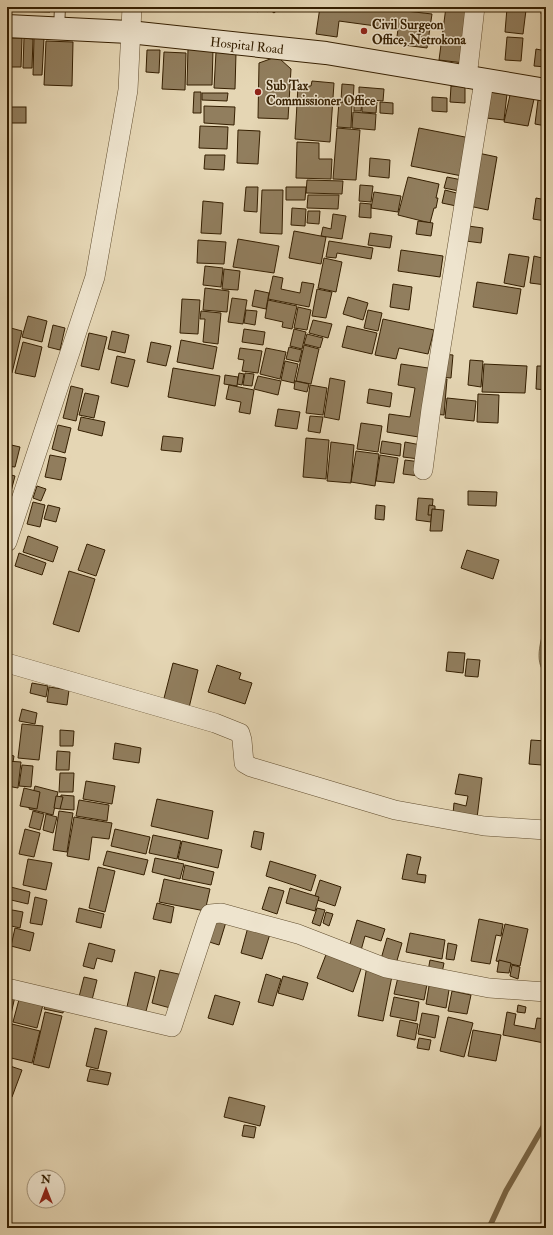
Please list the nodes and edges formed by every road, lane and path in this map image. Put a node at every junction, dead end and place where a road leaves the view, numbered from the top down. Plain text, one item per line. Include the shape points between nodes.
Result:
1 (60, 7) edge
2 (132, 7) edge
3 (475, 7) edge
4 (7, 26) edge
5 (59, 29) junction
6 (129, 32) junction
7 (475, 79) junction
8 (546, 90) edge
9 (423, 470) dead end
10 (7, 542) edge
11 (7, 663) edge
12 (546, 830) edge
13 (7, 988) edge
14 (546, 992) edge

1 - 5 lane
2 - 6 street
3 - 7 street
4 - 5 street, Hospital Road
5 - 6 street, Hospital Road
6 - 7 street, Hospital Road via 326,53
6 - 10 street via 128,90 95,277
7 - 8 street, Hospital Road
7 - 9 street
11 - 12 street via 215,723 240,734 244,763 251,767 395,810 484,826
13 - 14 street via 172,1027 206,921 210,914 221,913 298,934 386,968 489,988

